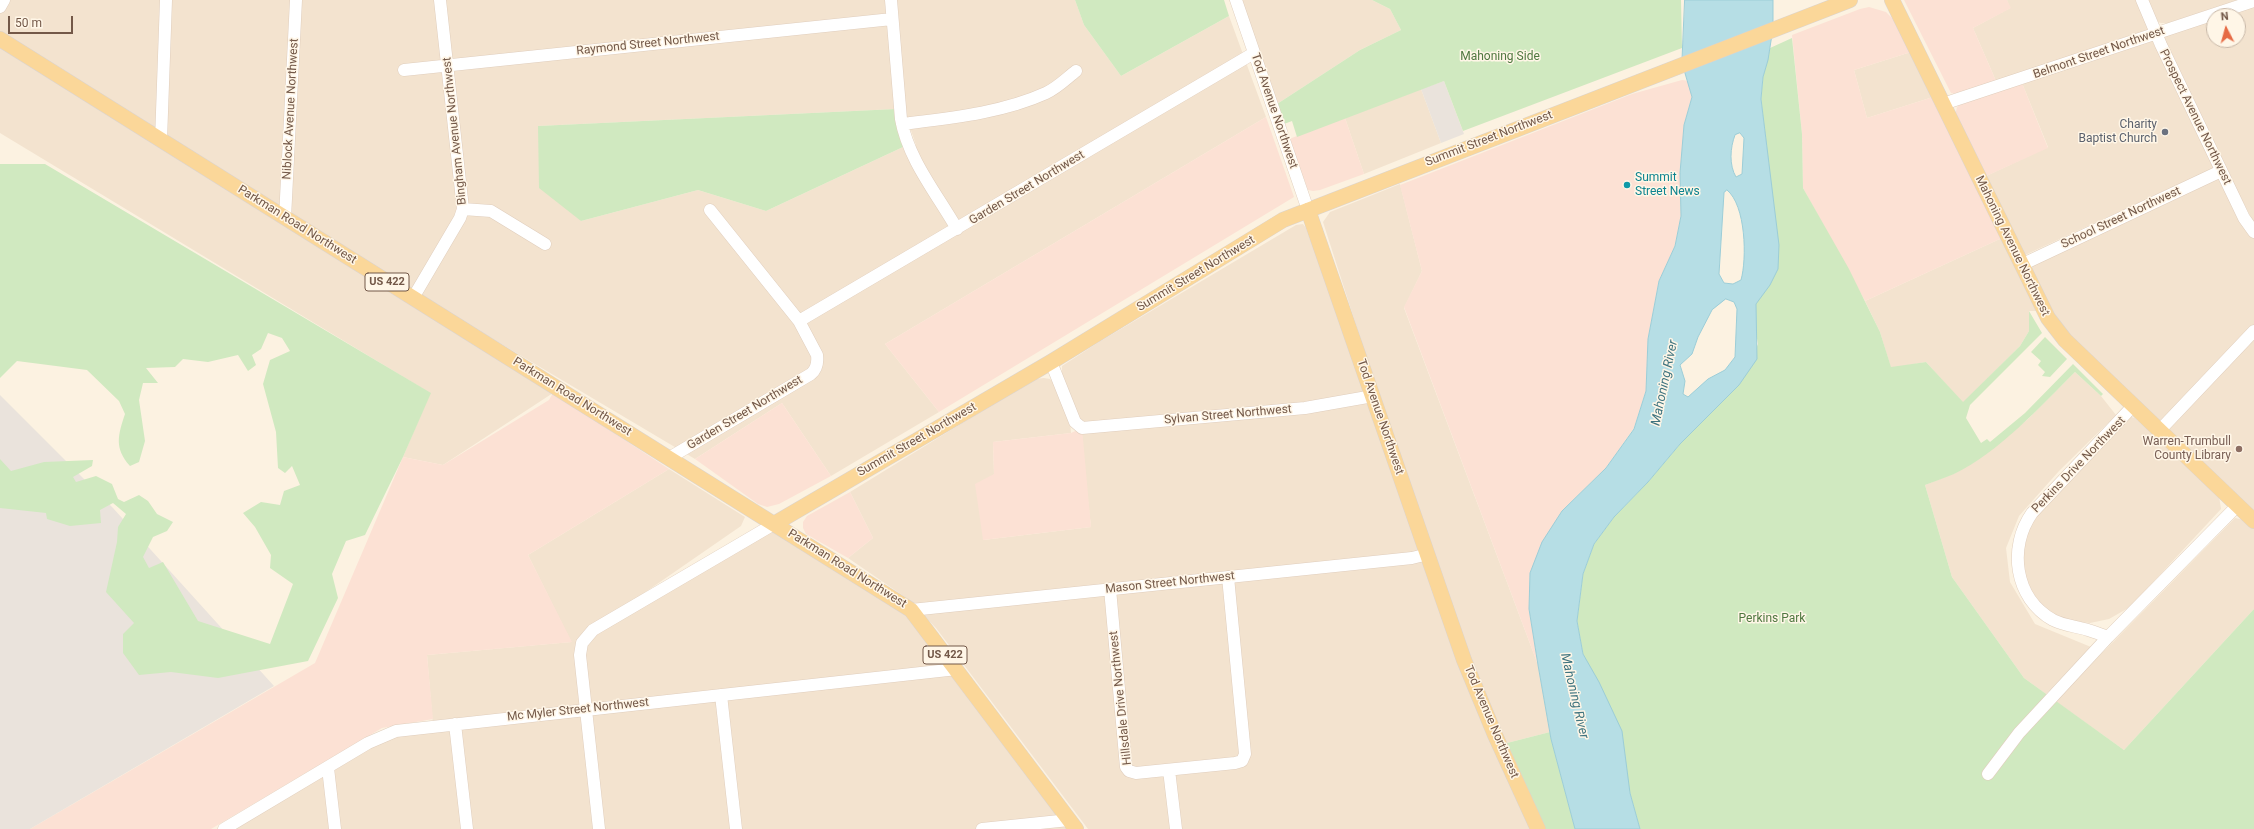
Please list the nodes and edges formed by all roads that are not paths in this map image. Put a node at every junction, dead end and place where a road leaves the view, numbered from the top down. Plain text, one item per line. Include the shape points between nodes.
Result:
1 (4, 0) edge
2 (166, 0) edge
3 (296, 0) edge
4 (440, 0) edge
5 (890, 0) edge
6 (1236, 0) edge
7 (1850, 0) edge
8 (1892, 0) edge
9 (2142, 0) edge
10 (2254, 1) edge
11 (0, 7) edge
12 (892, 19) junction
13 (2157, 34) junction
14 (0, 39) edge
15 (1254, 53) junction
16 (448, 65) junction
17 (404, 70) dead end
18 (1076, 71) dead end
19 (1943, 104) junction
20 (902, 124) junction
21 (161, 140) junction
22 (2221, 171) junction
23 (463, 209) junction
24 (710, 210) dead end
25 (1308, 210) junction
26 (285, 218) junction
27 (957, 229) junction
28 (2254, 232) edge
29 (545, 244) dead end
30 (2021, 265) junction
31 (413, 298) junction
32 (799, 321) junction
33 (2254, 331) edge
34 (1051, 362) junction
35 (1373, 396) junction
36 (2134, 405) junction
37 (2160, 430) junction
38 (669, 458) junction
39 (2238, 505) junction
40 (2254, 520) edge
41 (774, 524) junction
42 (1428, 554) junction
43 (1228, 577) junction
44 (1110, 589) junction
45 (911, 610) junction
46 (2108, 637) junction
47 (957, 670) junction
48 (721, 695) junction
49 (585, 709) junction
50 (455, 724) junction
51 (328, 768) junction
52 (1169, 770) junction
53 (1988, 774) dead end
54 (1073, 824) edge
55 (224, 829) edge
56 (335, 829) edge
57 (467, 829) edge
58 (599, 829) edge
59 (736, 829) edge
60 (982, 829) edge
61 (1176, 829) edge
62 (1538, 829) edge

1 - 11 street
2 - 21 street
3 - 26 street, Niblock Avenue Northwest
4 - 16 street, Bingham Avenue Northwest
5 - 12 street
6 - 15 street, Tod Avenue Northwest
7 - 25 main road, Summit Street Northwest
8 - 19 main road, Mahoning Avenue Northwest
9 - 13 street, Prospect Avenue Northwest
10 - 13 street, Belmont Street Northwest
12 - 16 street, Raymond Street Northwest
12 - 20 street
13 - 19 street, Belmont Street Northwest
13 - 22 street, Prospect Avenue Northwest
14 - 21 main road, Parkman Road Northwest / US 422
15 - 25 street, Tod Avenue Northwest
15 - 27 street, Garden Street Northwest
16 - 17 street, Raymond Street Northwest
16 - 23 street, Bingham Avenue Northwest
18 - 20 street via 1047,92 1001,108
19 - 30 main road, Mahoning Avenue Northwest
20 - 27 street via 913,155
21 - 26 main road, Parkman Road Northwest / US 422
22 - 28 street, Prospect Avenue Northwest via 2244,218
22 - 30 street, School Street Northwest
23 - 29 street via 491,211
23 - 31 street, Bingham Avenue Northwest
24 - 32 street
25 - 34 main road, Summit Street Northwest via 1278,223
25 - 35 main road, Tod Avenue Northwest
26 - 31 main road, Parkman Road Northwest / US 422
27 - 32 street, Garden Street Northwest
30 - 36 main road, Mahoning Avenue Northwest via 2057,331
31 - 38 main road, Parkman Road Northwest / US 422
32 - 38 street, Garden Street Northwest via 817,355 817,364 811,374
33 - 37 street
34 - 35 street, Sylvan Street Northwest via 1075,422 1082,428 1305,408
34 - 41 main road, Summit Street Northwest
35 - 42 main road, Tod Avenue Northwest
36 - 37 main road, Mahoning Avenue Northwest
36 - 46 street, Perkins Drive Northwest via 2032,513 2022,530 2017,551 2022,586 2039,610 2060,624 2088,629
37 - 39 main road, Mahoning Avenue Northwest
38 - 41 main road, Parkman Road Northwest / US 422
39 - 40 main road, Mahoning Avenue Northwest
39 - 46 street
41 - 45 main road, Parkman Road Northwest / US 422
41 - 49 street, Summit Street Northwest via 592,630 586,637 580,655
42 - 43 street, Mason Street Northwest via 1412,558
42 - 62 main road, Tod Avenue Northwest via 1476,690
43 - 44 street, Mason Street Northwest
43 - 52 street, Hillsdale Drive Northwest via 1245,757 1235,763
44 - 45 street, Mason Street Northwest
44 - 52 street, Hillsdale Drive Northwest via 1126,767 1136,773
45 - 47 main road, Parkman Road Northwest / US 422
46 - 53 street via 2019,734
47 - 48 street, Mc Myler Street Northwest
47 - 54 main road, Parkman Road Northwest / US 422
48 - 49 street, Mc Myler Street Northwest
48 - 59 street
49 - 50 street, Mc Myler Street Northwest
49 - 58 street
50 - 51 street, Mc Myler Street Northwest via 415,728 384,735
50 - 57 street
51 - 55 street, Mc Myler Street Northwest
51 - 56 street
52 - 61 street
54 - 60 street

